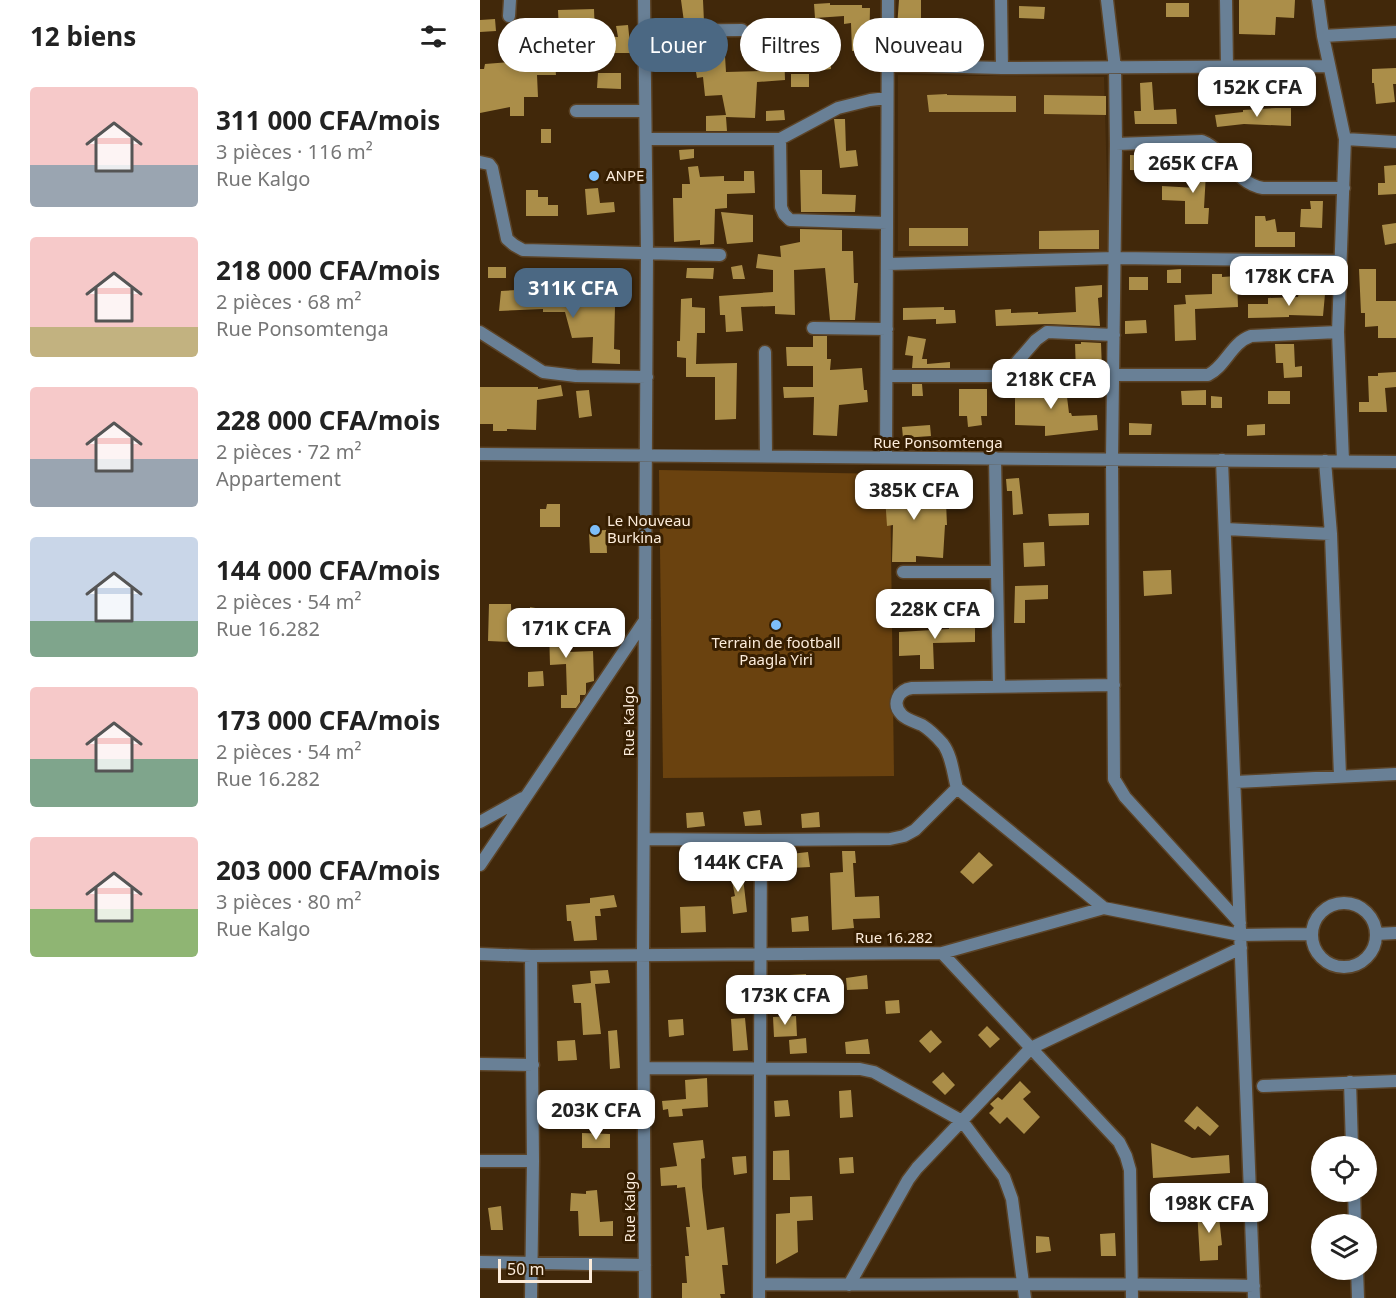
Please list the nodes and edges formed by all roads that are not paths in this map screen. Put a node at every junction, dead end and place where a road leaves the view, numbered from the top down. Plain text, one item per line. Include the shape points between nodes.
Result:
1 (510, 0) edge
2 (644, 0) edge
3 (888, 0) edge
4 (1001, 0) edge
5 (1107, 0) edge
6 (1226, 0) edge
7 (1318, 0) edge
8 (509, 16) dead end
9 (645, 18) edge
10 (888, 18) edge
11 (1396, 32) edge
12 (1323, 36) junction
13 (1329, 66) junction
14 (1227, 67) junction
15 (984, 68) edge
16 (1002, 68) junction
17 (1115, 68) junction
18 (645, 72) edge
19 (887, 72) edge
20 (887, 98) junction
21 (576, 111) dead end
22 (645, 111) junction
23 (646, 139) junction
24 (780, 139) junction
25 (1345, 139) junction
26 (1396, 142) edge
27 (1116, 144) junction
28 (480, 162) edge
29 (1344, 188) junction
30 (887, 224) junction
31 (646, 252) junction
32 (720, 255) dead end
33 (1116, 258) junction
34 (1340, 261) junction
35 (887, 264) junction
36 (813, 328) dead end
37 (886, 329) junction
38 (480, 332) edge
39 (1338, 332) junction
40 (1114, 335) junction
41 (765, 352) dead end
42 (1114, 375) junction
43 (886, 376) junction
44 (647, 377) junction
45 (480, 454) edge
46 (646, 455) junction
47 (766, 456) junction
48 (886, 458) junction
49 (995, 458) junction
50 (1112, 459) junction
51 (1222, 460) junction
52 (1325, 461) junction
53 (1343, 461) junction
54 (1396, 462) edge
55 (1225, 529) junction
56 (1331, 534) junction
57 (903, 572) dead end
58 (997, 572) junction
59 (645, 620) junction
60 (999, 685) junction
61 (1114, 685) junction
62 (1396, 774) edge
63 (1340, 776) junction
64 (1235, 782) junction
65 (957, 788) junction
66 (526, 796) junction
67 (480, 822) edge
68 (644, 838) junction
69 (761, 840) junction
70 (480, 865) edge
71 (1104, 908) junction
72 (1396, 933) edge
73 (1312, 934) junction
74 (1376, 934) junction
75 (1240, 935) junction
76 (942, 953) junction
77 (480, 954) edge
78 (643, 955) junction
79 (761, 955) junction
80 (531, 956) junction
81 (1031, 1048) junction
82 (480, 1064) edge
83 (533, 1065) junction
84 (644, 1068) junction
85 (760, 1069) junction
86 (1396, 1081) edge
87 (1350, 1083) junction
88 (1263, 1086) dead end
89 (962, 1121) junction
90 (1352, 1136) edge
91 (480, 1161) edge
92 (533, 1161) junction
93 (480, 1262) edge
94 (531, 1262) junction
95 (645, 1265) junction
96 (1357, 1280) edge
97 (1131, 1283) junction
98 (759, 1284) junction
99 (849, 1285) junction
100 (1025, 1285) junction
101 (1254, 1292) edge
102 (531, 1298) edge
103 (645, 1298) edge
104 (759, 1298) edge
105 (1025, 1298) edge
106 (1132, 1298) edge
107 (1358, 1298) edge

1 - 8 street
2 - 9 street, Rue Kalgo
3 - 10 street
4 - 16 street
5 - 17 street
6 - 14 street
7 - 12 street
11 - 12 street
12 - 13 street
13 - 14 street
13 - 25 street
14 - 17 street
15 - 16 street
16 - 17 street
17 - 27 street
18 - 22 street, Rue Kalgo
19 - 20 street
20 - 24 street via 838,108
20 - 30 street
21 - 22 street
22 - 23 street, Rue Kalgo
23 - 24 street
23 - 31 street, Rue Kalgo
24 - 30 street via 781,207 790,220
25 - 26 street
25 - 29 street
27 - 29 street via 1203,141 1214,146 1253,186
27 - 33 street
28 - 31 street via 492,168 507,239 514,245 524,250
29 - 34 street
30 - 35 street
31 - 32 street
31 - 44 street, Rue Kalgo
33 - 34 street
33 - 35 street
33 - 40 street
34 - 39 street
35 - 37 street
36 - 37 street
37 - 43 street
38 - 44 street via 543,372
39 - 42 street via 1251,336 1242,339 1208,375
39 - 53 street
40 - 42 street
40 - 43 street via 1047,332 1010,370 992,376
41 - 47 street
42 - 50 street
43 - 48 street
44 - 46 street, Rue Kalgo
45 - 46 street, Rue Ponsomtenga
46 - 47 street, Rue Ponsomtenga
46 - 59 street, Rue Kalgo
47 - 48 street, Rue Ponsomtenga
48 - 49 street, Rue Ponsomtenga
49 - 50 street, Rue Ponsomtenga
49 - 58 street
50 - 51 street, Rue Ponsomtenga
50 - 61 street
51 - 52 street, Rue Ponsomtenga
51 - 55 street
52 - 53 street, Rue Ponsomtenga
52 - 56 street
53 - 54 street, Rue Ponsomtenga
55 - 56 street
55 - 64 street
56 - 63 street
57 - 58 street
58 - 60 street
59 - 66 street
59 - 68 street, Rue Kalgo
60 - 61 street
60 - 65 street via 912,688 898,695 897,706 903,717 922,725 944,745
61 - 75 street via 1114,778 1119,788
62 - 63 street
63 - 64 street
64 - 75 street
65 - 69 street via 904,836 872,840
65 - 71 street
66 - 67 street
66 - 70 street
68 - 69 street
68 - 78 street, Rue Kalgo
69 - 79 street
71 - 75 street
71 - 76 street
72 - 74 street
73 - 74 street via 1323,910 1343,903 1365,910 1373,920
73 - 74 street via 1316,951 1326,962 1349,967 1371,953
73 - 75 street
75 - 81 street
75 - 101 street
76 - 79 street, Rue 16.282
76 - 81 street, Rue 16.282
77 - 80 street, Rue 16.282
78 - 79 street, Rue 16.282
78 - 80 street, Rue 16.282
78 - 84 street, Rue Kalgo
79 - 85 street
80 - 83 street
81 - 89 street
81 - 97 street, Rue 16.282 via 1119,1142 1126,1156 1130,1170
82 - 83 street
83 - 92 street
84 - 85 street
84 - 95 street, Rue Kalgo
85 - 89 street via 874,1072
85 - 98 street
86 - 87 street
87 - 88 street
87 - 90 street
89 - 99 street via 908,1180
89 - 100 street via 1009,1187
91 - 92 street
92 - 94 street
93 - 94 street
94 - 95 street
94 - 102 street
95 - 103 street, Rue Kalgo
96 - 107 street
97 - 100 street
97 - 101 street
97 - 106 street, Rue 16.282
98 - 99 street
98 - 104 street
99 - 100 street
100 - 105 street

